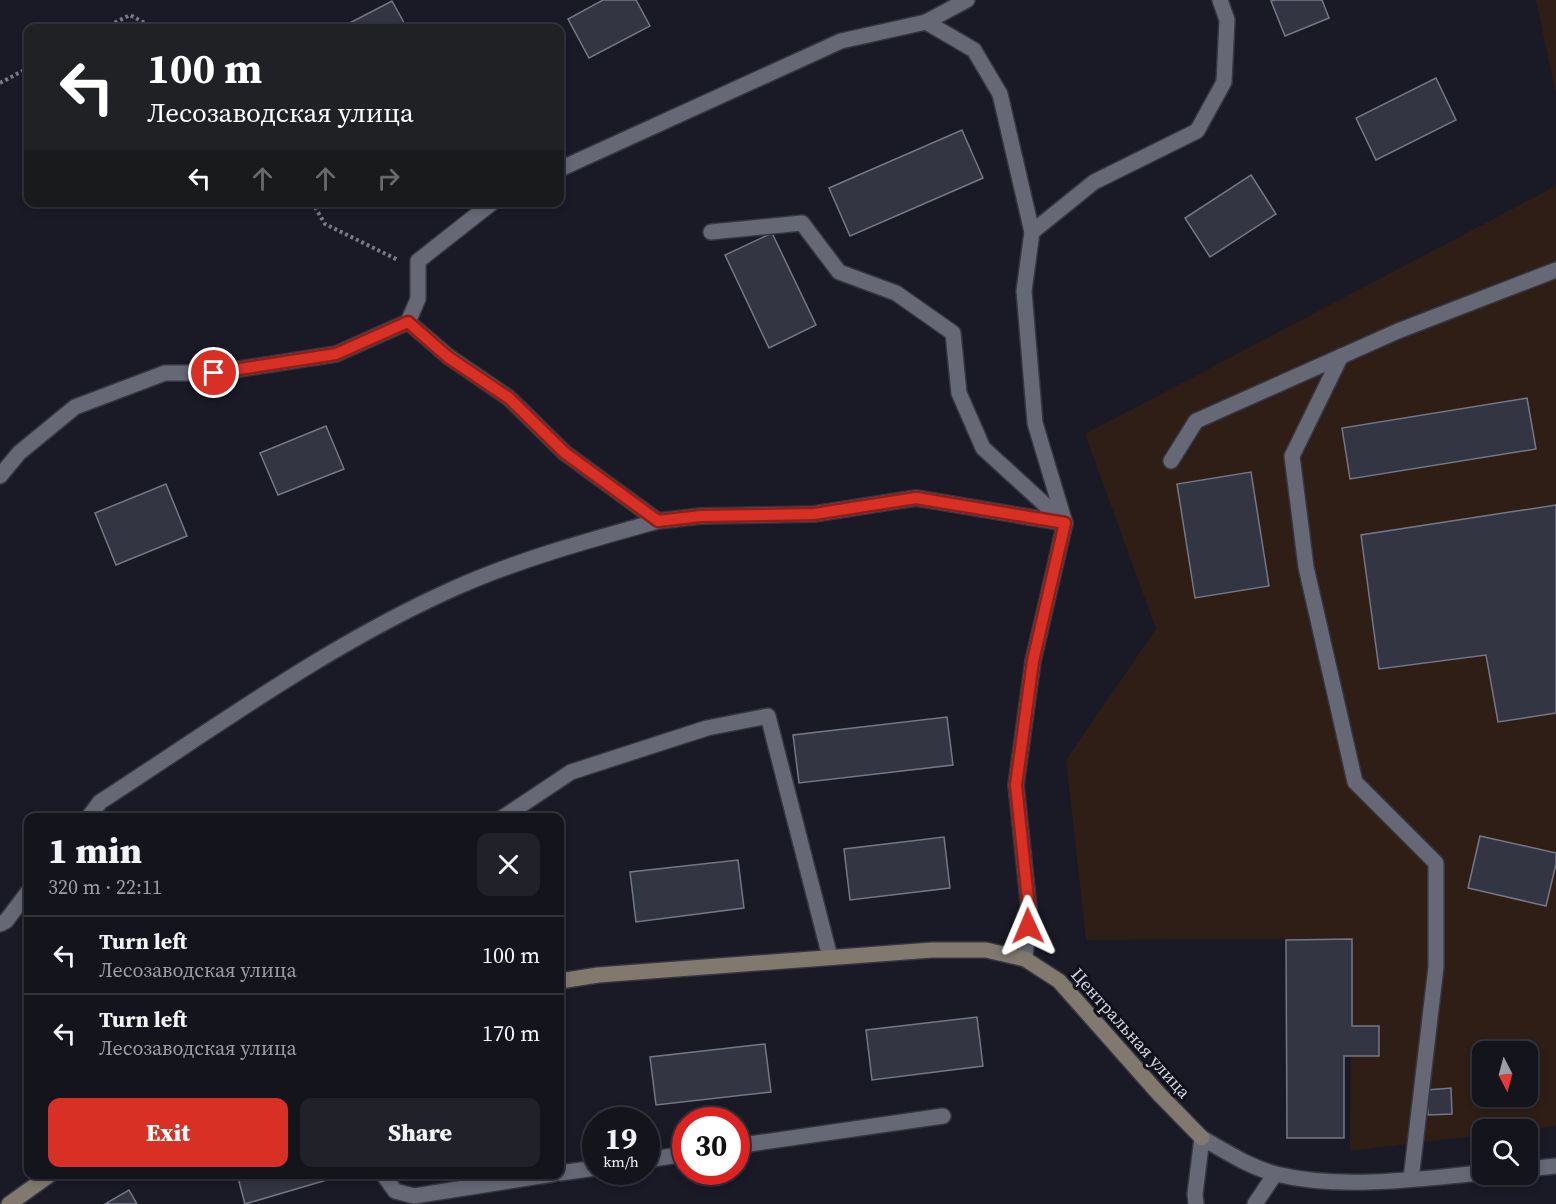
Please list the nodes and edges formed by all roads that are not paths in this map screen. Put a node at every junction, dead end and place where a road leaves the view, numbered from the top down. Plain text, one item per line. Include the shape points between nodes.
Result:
1 (966, 0) edge
2 (1220, 0) edge
3 (926, 22) junction
4 (564, 167) edge
5 (487, 207) edge
6 (711, 232) dead end
7 (1032, 232) junction
8 (1556, 270) edge
9 (408, 322) junction
10 (1341, 356) junction
11 (1171, 461) dead end
12 (0, 476) edge
13 (658, 521) junction
14 (1065, 523) junction
15 (92, 813) edge
16 (510, 813) edge
17 (24, 897) edge
18 (0, 924) edge
19 (830, 957) junction
20 (1025, 958) junction
21 (564, 980) edge
22 (943, 1116) dead end
23 (1202, 1138) junction
24 (750, 1144) edge
25 (1556, 1166) edge
26 (1538, 1168) edge
27 (582, 1170) edge
28 (564, 1172) edge
29 (1275, 1174) junction
30 (1472, 1174) edge
31 (44, 1179) edge
32 (387, 1179) edge
33 (521, 1179) edge
34 (1412, 1179) junction
35 (9, 1204) edge
36 (1196, 1204) edge
37 (1255, 1204) edge

1 - 3 street
2 - 7 street via 1227,20 1224,82 1197,131 1094,182
3 - 4 street via 841,41
3 - 7 street via 974,50 1000,94
5 - 9 street via 417,261 418,298
6 - 14 street via 802,223 839,272 896,293 953,333 959,393 983,448
7 - 14 street via 1024,291 1035,423
8 - 10 street
9 - 12 street via 336,354 214,373 165,374 75,407 20,453
9 - 13 street via 448,357 509,398 565,453
10 - 11 street via 1196,421
10 - 34 street via 1292,456 1306,567 1355,782 1436,863 1436,968
13 - 14 street via 701,516 814,514 916,498
13 - 15 street via 545,553 456,588 359,635 100,802
14 - 20 street via 1033,661 1016,785 1029,909
16 - 19 street via 571,772 707,728 768,716
17 - 18 street
19 - 20 street, Центральная улица via 986,950
19 - 21 street, Центральная улица
20 - 23 street, Центральная улица via 1059,981
22 - 24 street
23 - 29 street, Центральная улица
23 - 36 street
25 - 26 street
27 - 28 street
29 - 34 street, Центральная улица via 1327,1182
29 - 37 street
30 - 34 street, Центральная улица
31 - 35 street
32 - 33 street via 395,1191 414,1196

